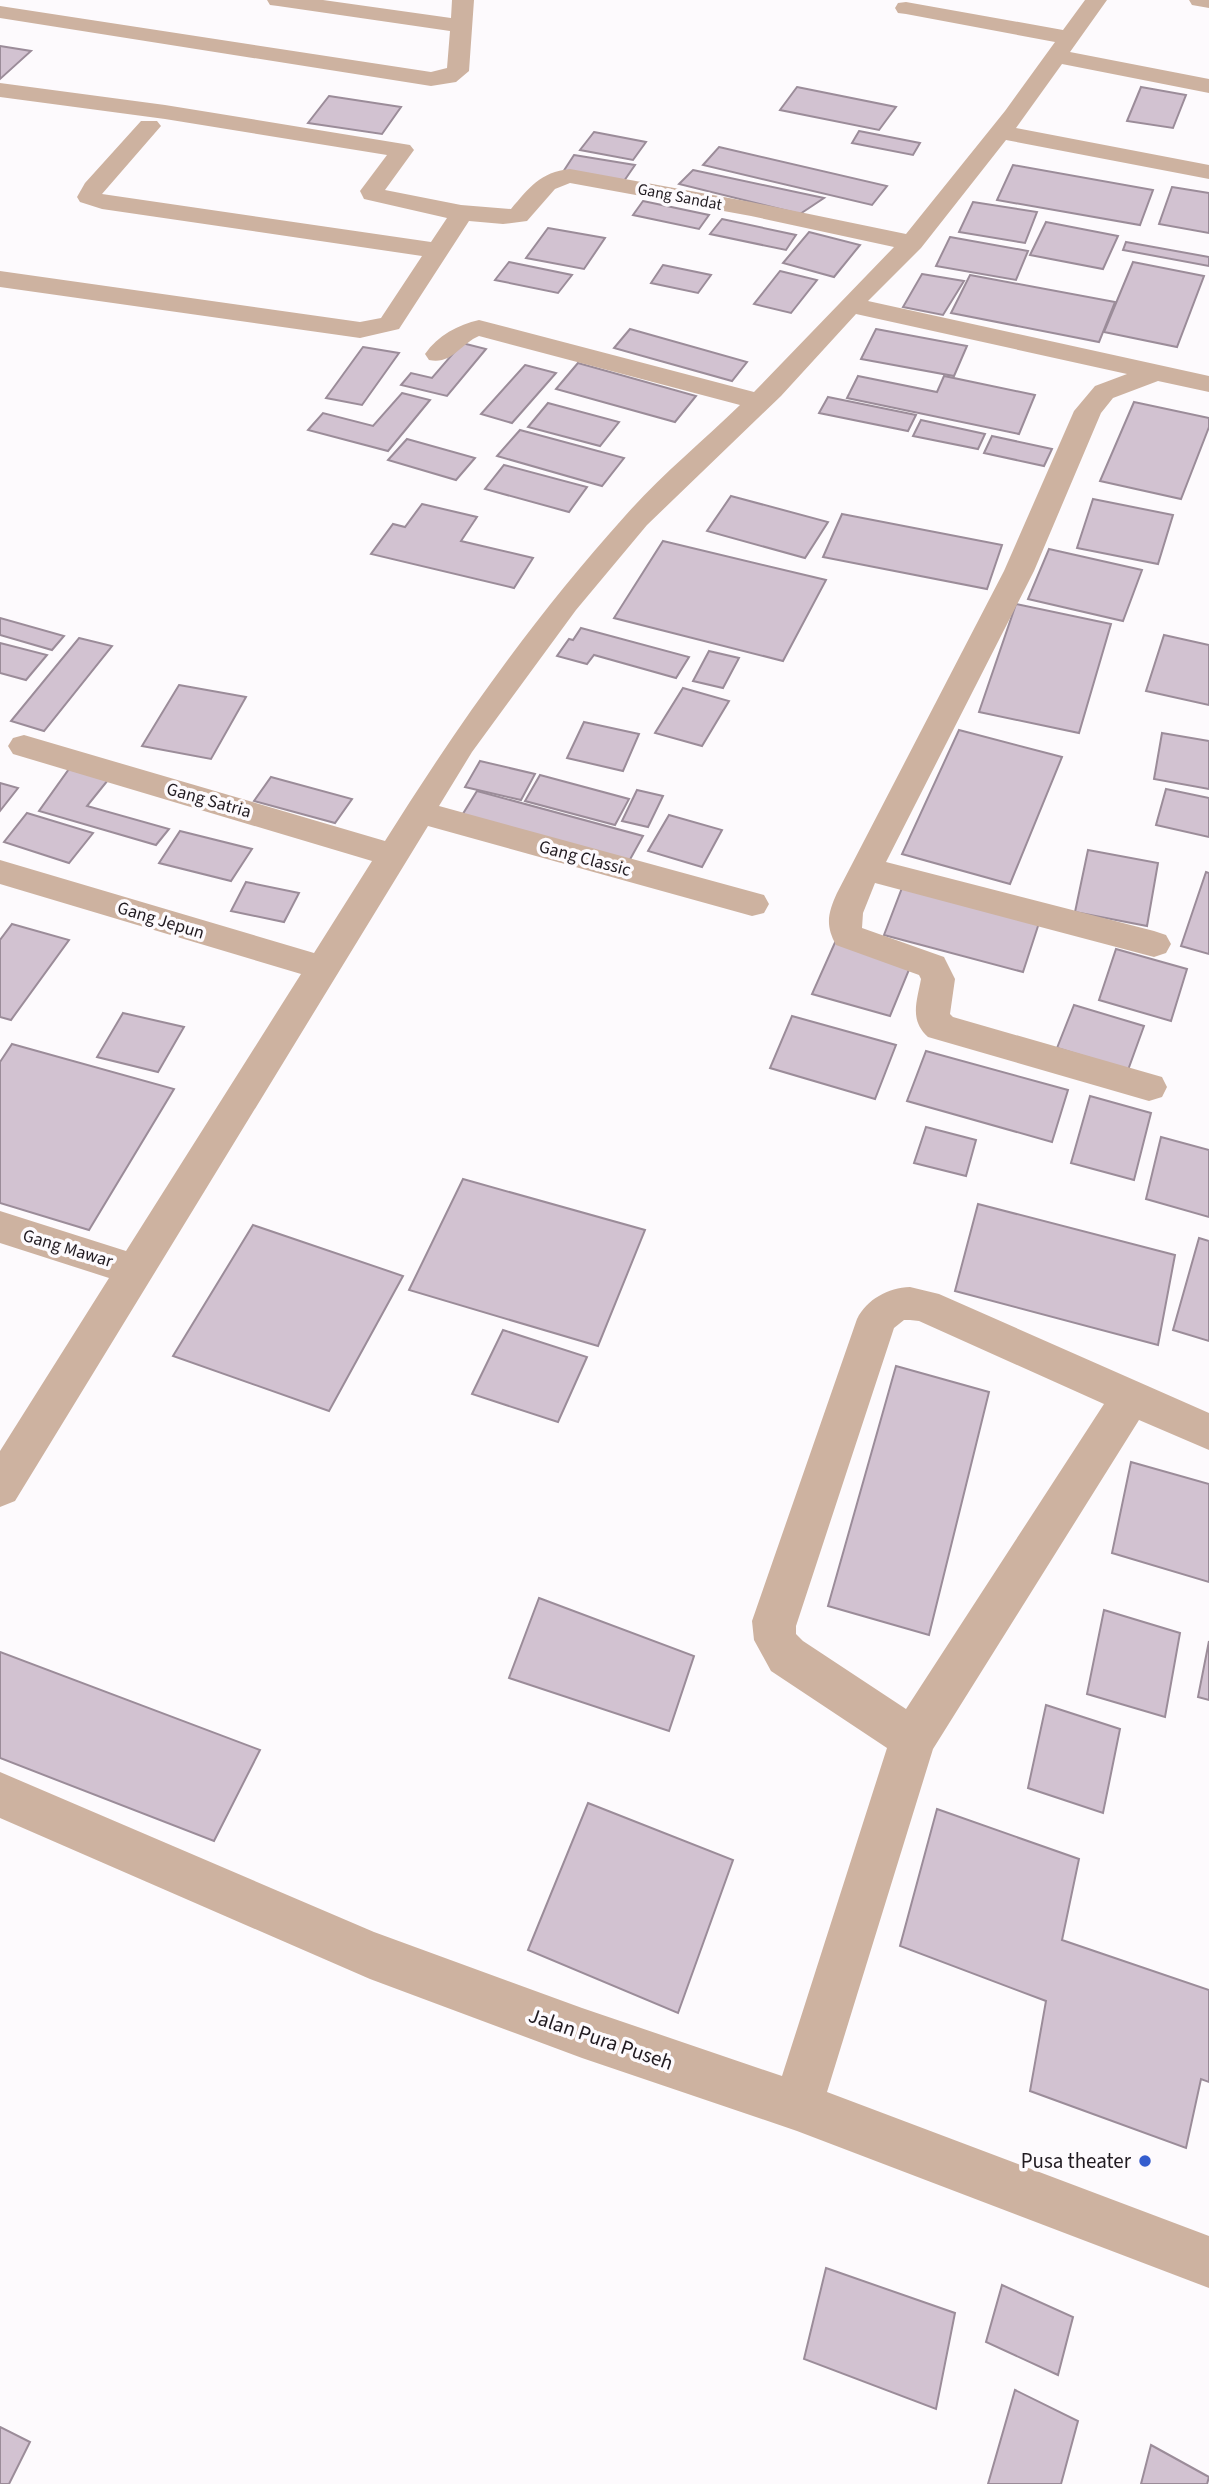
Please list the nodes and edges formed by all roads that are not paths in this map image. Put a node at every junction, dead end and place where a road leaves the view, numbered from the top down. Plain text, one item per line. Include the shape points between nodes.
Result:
1 (278, 0) edge
2 (463, 0) edge
3 (1096, 0) edge
4 (1200, 0) edge
5 (1209, 2) edge
6 (906, 8) dead end
7 (0, 12) edge
8 (461, 26) junction
9 (1062, 47) junction
10 (1209, 86) edge
11 (0, 90) edge
12 (1006, 124) junction
13 (149, 126) dead end
14 (1209, 153) edge
15 (1209, 172) edge
16 (463, 212) junction
17 (912, 243) junction
18 (440, 251) junction
19 (0, 279) edge
20 (850, 305) junction
21 (438, 354) dead end
22 (1156, 372) junction
23 (1209, 384) edge
24 (759, 402) junction
25 (24, 746) dead end
26 (419, 812) junction
27 (393, 855) junction
28 (866, 869) junction
29 (0, 872) edge
30 (752, 904) dead end
31 (1154, 944) dead end
32 (322, 968) junction
33 (1149, 1087) dead end
34 (0, 1227) edge
35 (136, 1270) junction
36 (1132, 1398) junction
37 (1209, 1432) edge
38 (0, 1488) edge
39 (913, 1739) junction
40 (0, 1796) edge
41 (797, 2106) junction
42 (1209, 2262) edge

1 - 8 street
2 - 8 street
3 - 9 street
4 - 5 street
6 - 9 street
7 - 8 street via 431,79 458,71
9 - 10 street
9 - 12 street
11 - 16 street via 402,150 373,194
12 - 14 street
12 - 15 street
12 - 17 street
13 - 18 street via 89,197
16 - 17 street, Gang Sandat via 518,216 542,186 555,177 570,176
16 - 18 street
17 - 20 street
18 - 19 street via 390,324 368,329
20 - 22 street
20 - 24 street
21 - 24 street via 466,331 479,328
22 - 23 street
22 - 28 street via 1104,393 1088,411 1019,571
24 - 26 street via 637,519 593,568 497,693
25 - 27 street, Gang Satria
26 - 27 street
26 - 30 street, Gang Classic
27 - 32 street
28 - 31 street
28 - 33 street via 843,921 844,932 932,966 938,974 932,1015 941,1027
29 - 32 street, Gang Jepun
32 - 35 street
34 - 35 street, Gang Mawar
35 - 38 street
36 - 37 street
36 - 39 street
36 - 39 street via 925,1306 897,1303 877,1319 773,1631 787,1656
39 - 41 street
40 - 41 street, Jalan Pura Puseh via 370,1955 582,2034
41 - 42 street, Jalan Pura Puseh

